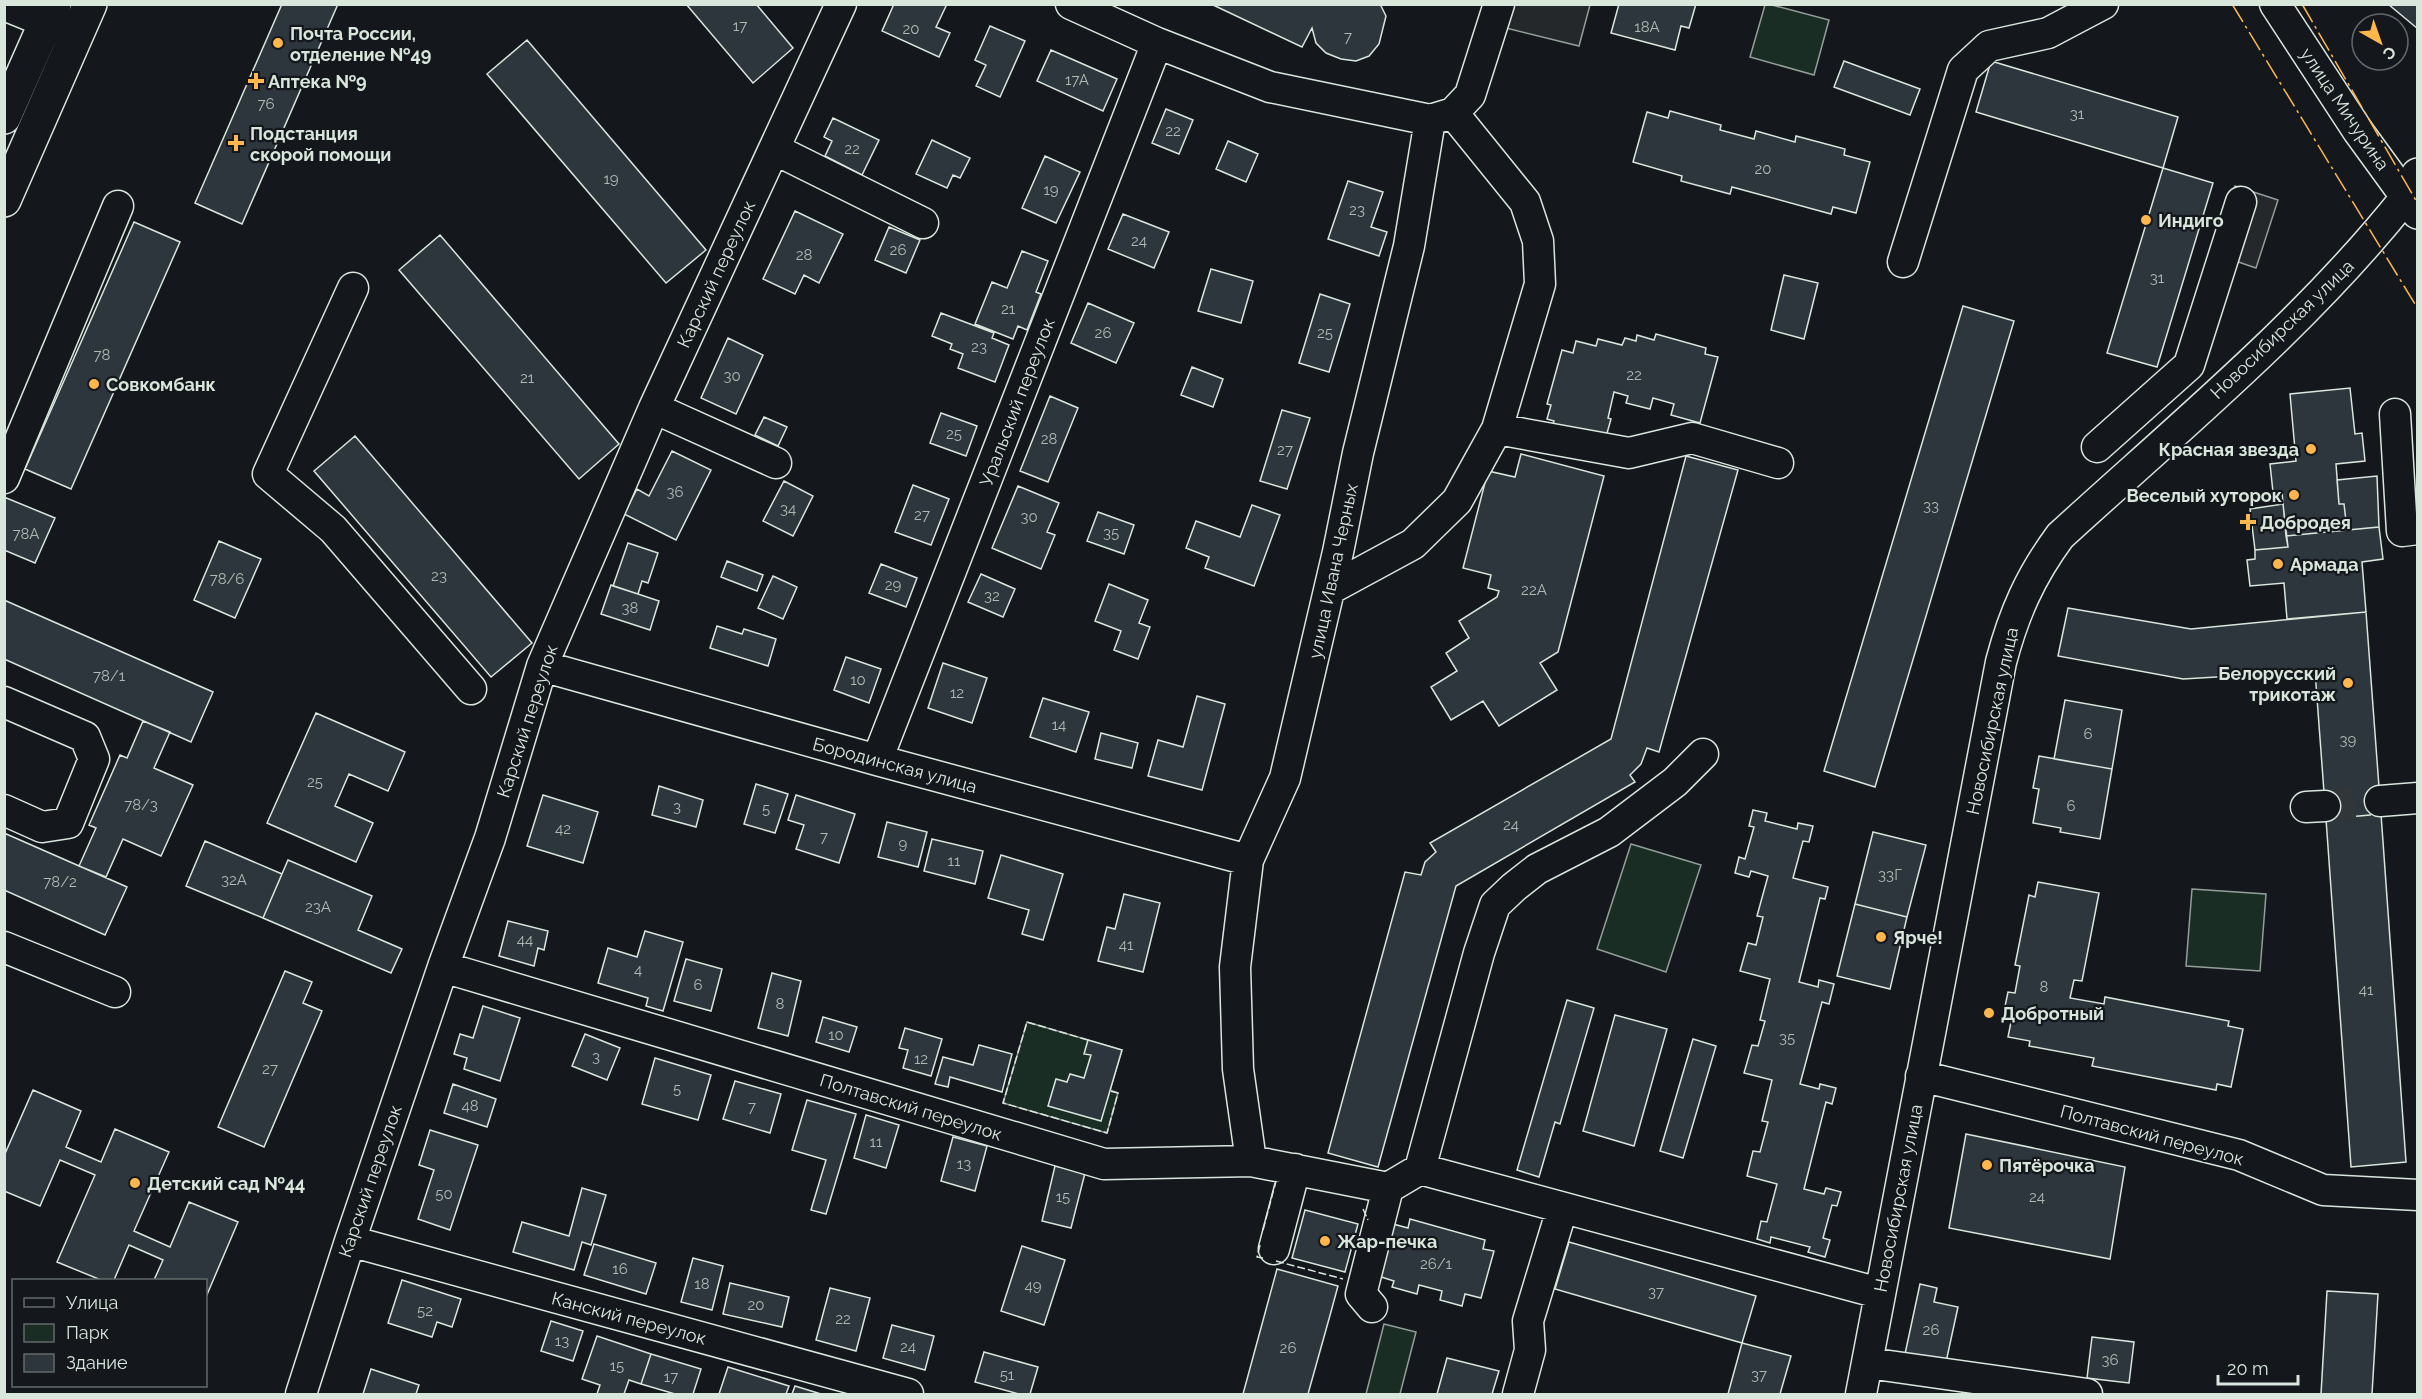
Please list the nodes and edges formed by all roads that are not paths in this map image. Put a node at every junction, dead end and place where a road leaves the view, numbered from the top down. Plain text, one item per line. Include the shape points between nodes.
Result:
1 (90, 4) edge
2 (841, 4) edge
3 (1071, 4) edge
4 (1499, 4) edge
5 (2103, 4) edge
6 (2275, 4) edge
7 (4, 5) edge
8 (50, 14) edge
9 (77, 35) junction
10 (1157, 43) junction
11 (1442, 116) junction
12 (4, 117) edge
13 (774, 149) junction
14 (2414, 195) edge
15 (4, 200) edge
16 (2241, 201) dead end
17 (118, 207) dead end
18 (923, 223) dead end
19 (1903, 262) dead end
20 (352, 288) dead end
21 (654, 408) junction
22 (2395, 414) dead end
23 (1497, 429) junction
24 (2097, 447) dead end
25 (776, 463) dead end
26 (1779, 463) dead end
27 (4, 478) edge
28 (2418, 529) edge
29 (1330, 589) junction
30 (542, 666) junction
31 (471, 689) dead end
32 (4, 702) edge
33 (1702, 754) dead end
34 (877, 760) junction
35 (2418, 798) edge
36 (2380, 801) tunnel mouth
37 (4, 810) edge
38 (1248, 860) junction
39 (4, 947) edge
40 (442, 967) junction
41 (115, 992) dead end
42 (1921, 1076) junction
43 (1251, 1161) junction
44 (1295, 1169) junction
45 (1420, 1169) junction
46 (1388, 1188) junction
47 (2418, 1195) edge
48 (1562, 1209) junction
49 (350, 1241) junction
50 (1274, 1249) dead end
51 (1879, 1293) junction
52 (1372, 1307) dead end
53 (1868, 1362) junction
54 (301, 1395) edge
55 (908, 1395) edge
56 (1518, 1395) edge
57 (1862, 1395) edge
58 (2087, 1395) edge

1 - 9 main road
2 - 13 street, Карский переулок
3 - 10 street
4 - 11 street, улица Ивана Черных via 1470,95
5 - 19 street via 2048,33 1989,46 1964,70
6 - 14 street, улица Мичурина via 2358,131
7 - 8 street
8 - 9 street
8 - 12 main road
9 - 15 main road
10 - 11 street via 1270,87
10 - 34 street, Уральский переулок
11 - 23 street via 1526,202 1538,241 1540,284
11 - 29 street, улица Ивана Черных via 1358,453
13 - 18 street
13 - 21 street, Карский переулок
14 - 42 street, Новосибирская улица via 2322,294 2060,536 2025,591 2001,662
16 - 24 street via 2188,364
17 - 27 street
20 - 31 street via 268,474 333,529
21 - 25 street
21 - 30 street, Карский переулок
22 - 28 street via 2402,531
23 - 26 street via 1629,453 1692,438
23 - 29 street via 1457,501 1413,544
29 - 38 street, улица Ивана Черных via 1285,778
30 - 34 street, Бородинская улица
30 - 40 street, Карский переулок via 490,838
32 - 37 street via 85,737 94,759 68,823 42,827
33 - 45 street via 1675,782 1609,832 1537,869 1496,905 1479,953
34 - 38 street, Бородинская улица
35 - 36 street
38 - 43 street, улица Ивана Черных via 1235,967 1238,1069
39 - 41 street
40 - 43 street, Полтавский переулок via 1104,1164
40 - 49 street, Карский переулок
42 - 47 street, Полтавский переулок via 2239,1155 2323,1190
42 - 51 street, Новосибирская улица
43 - 44 street, Полтавский переулок
44 - 46 street, Полтавский переулок
44 - 50 street
45 - 46 street
45 - 48 street
46 - 52 street via 1361,1294
48 - 51 street
48 - 56 street via 1528,1321 1530,1350
49 - 54 street, Карский переулок
49 - 55 street, Канский переулок
51 - 53 street, Новосибирская улица
53 - 57 street, Новосибирская улица
53 - 58 street

